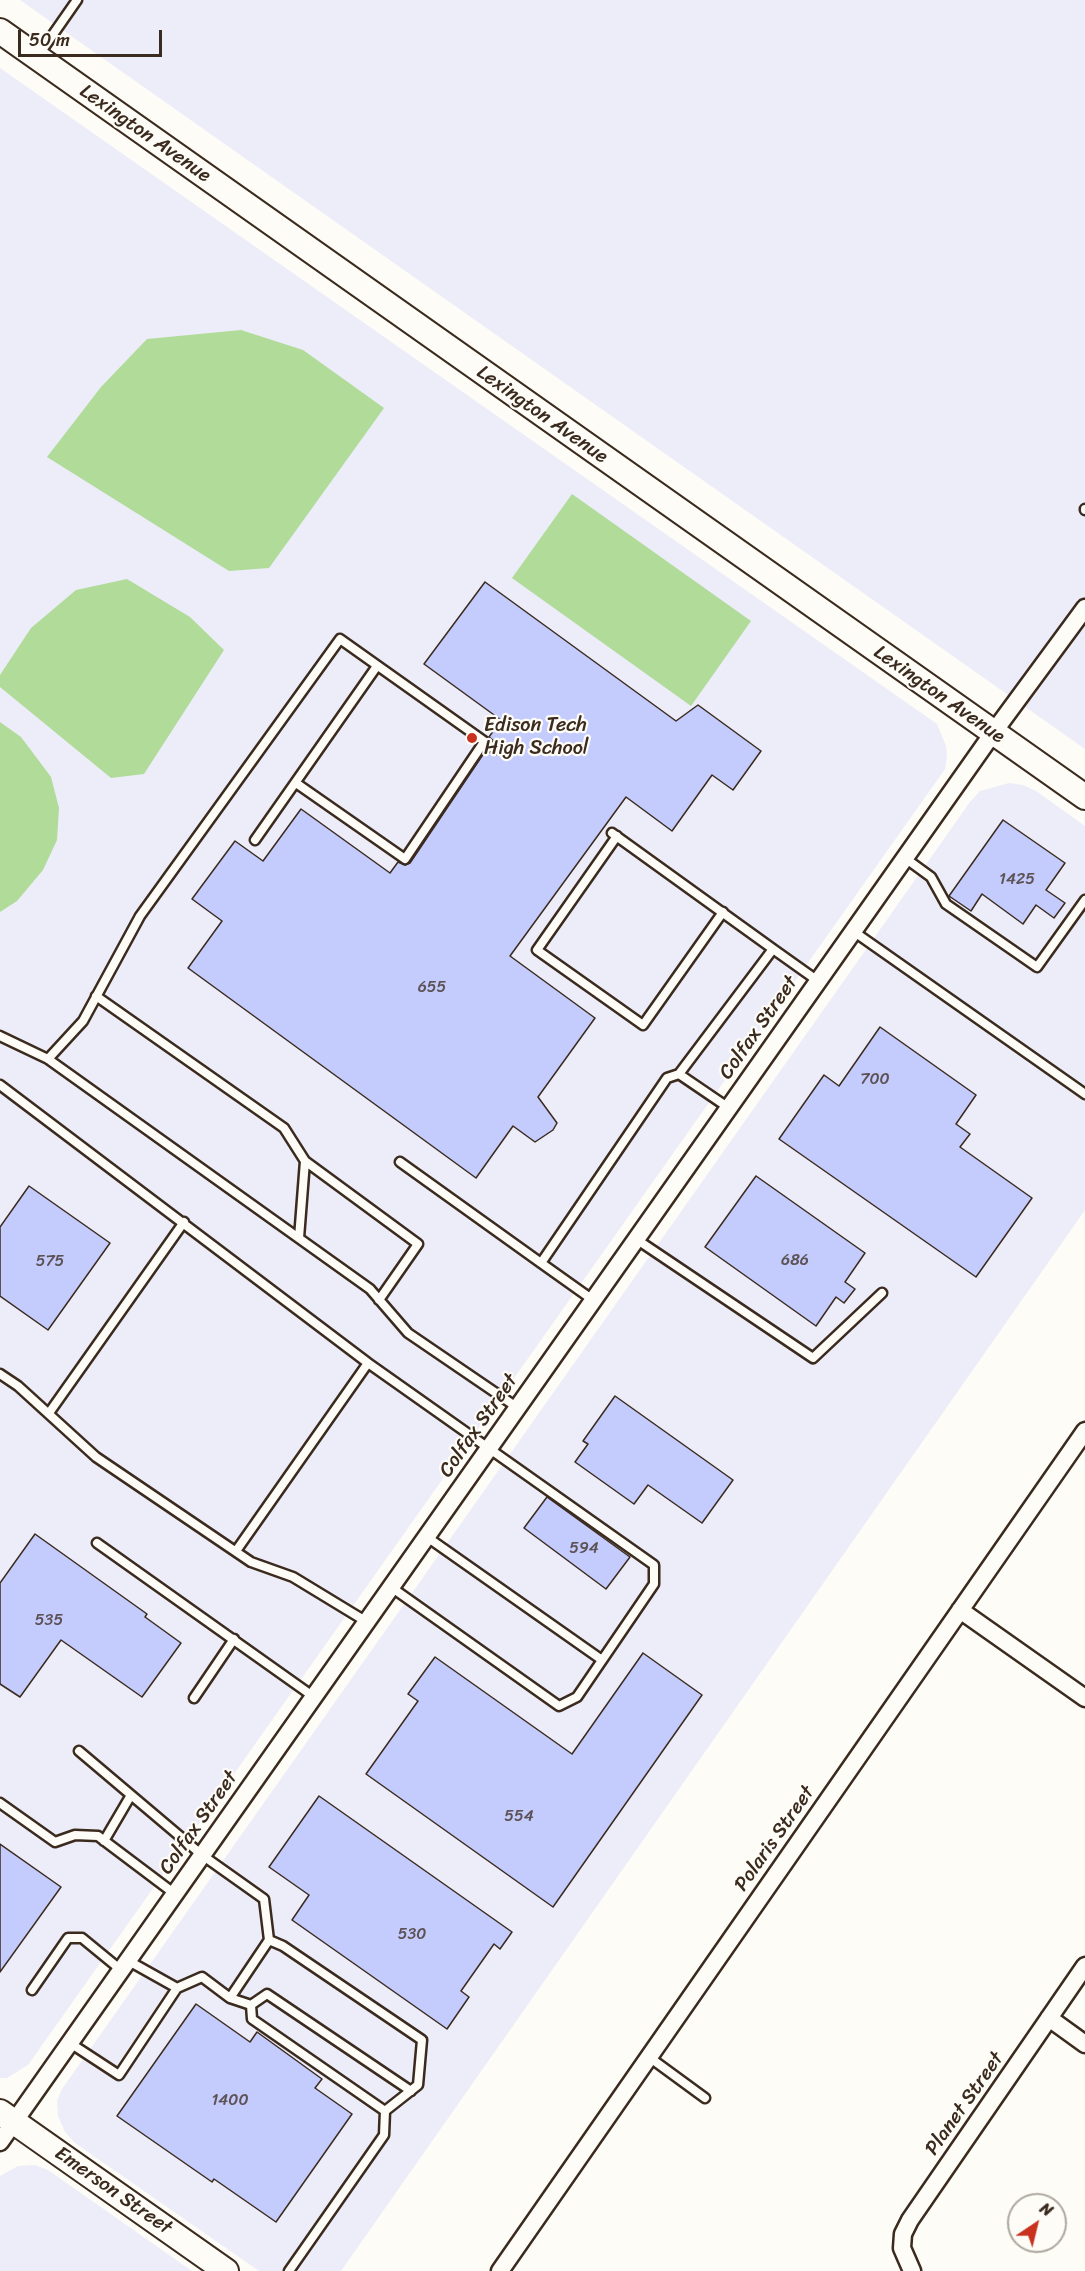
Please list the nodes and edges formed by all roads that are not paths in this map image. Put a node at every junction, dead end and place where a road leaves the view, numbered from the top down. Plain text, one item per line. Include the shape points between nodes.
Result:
1 (77, 0) edge
2 (0, 31) edge
3 (37, 57) junction
4 (1085, 608) edge
5 (377, 666) junction
6 (993, 733) junction
7 (484, 742) junction
8 (495, 749) dead end
9 (296, 783) junction
10 (1085, 797) edge
11 (255, 840) dead end
12 (905, 858) junction
13 (1085, 900) edge
14 (723, 912) junction
15 (853, 931) junction
16 (773, 949) junction
17 (818, 981) junction
18 (96, 996) junction
19 (0, 1036) edge
20 (48, 1059) junction
21 (679, 1074) junction
22 (0, 1085) edge
23 (1085, 1094) edge
24 (729, 1108) junction
25 (305, 1161) junction
26 (400, 1162) dead end
27 (184, 1222) junction
28 (299, 1238) junction
29 (636, 1239) junction
30 (541, 1263) junction
31 (882, 1293) dead end
32 (379, 1300) junction
33 (593, 1300) junction
34 (368, 1363) junction
35 (0, 1374) edge
36 (518, 1408) junction
37 (49, 1413) junction
38 (1085, 1431) edge
39 (489, 1449) junction
40 (427, 1537) junction
41 (97, 1543) dead end
42 (236, 1551) junction
43 (391, 1587) junction
44 (960, 1610) junction
45 (367, 1622) junction
46 (234, 1639) junction
47 (602, 1660) junction
48 (314, 1696) junction
49 (194, 1698) dead end
50 (1085, 1698) edge
51 (79, 1751) dead end
52 (131, 1796) junction
53 (0, 1803) edge
54 (104, 1840) junction
55 (202, 1856) junction
56 (175, 1894) junction
57 (269, 1940) junction
58 (124, 1965) junction
59 (1085, 1966) edge
60 (177, 1988) junction
61 (32, 1990) dead end
62 (230, 1998) junction
63 (251, 2005) junction
64 (1049, 2018) junction
65 (69, 2043) junction
66 (1085, 2044) edge
67 (649, 2057) junction
68 (411, 2091) junction
69 (705, 2098) dead end
70 (385, 2111) junction
71 (7, 2117) edge
72 (0, 2142) edge
73 (226, 2271) edge
74 (289, 2271) edge
75 (500, 2271) edge
76 (912, 2271) edge

1 - 3 lane
2 - 3 main road, Lexington Avenue
3 - 6 main road, Lexington Avenue
4 - 6 street, Colfax Street
5 - 7 lane
5 - 9 lane
5 - 18 lane via 340,639 140,916
6 - 10 main road, Lexington Avenue
6 - 12 street, Colfax Street
7 - 8 lane
7 - 9 lane via 405,858
9 - 11 lane
12 - 13 lane via 931,877 946,904 1037,967
12 - 15 street, Colfax Street
14 - 14 lane via 615,834 537,950 643,1025
14 - 16 lane
15 - 17 street, Colfax Street
15 - 23 lane
16 - 17 lane
16 - 21 lane
17 - 24 street, Colfax Street
18 - 20 lane via 83,1021
18 - 25 lane via 284,1128
19 - 20 lane
20 - 28 lane
21 - 24 lane
21 - 30 lane via 667,1078
22 - 27 lane
24 - 29 street, Colfax Street
25 - 28 lane
25 - 32 lane via 418,1244
26 - 30 lane
27 - 34 lane
27 - 37 lane
28 - 32 lane via 370,1289
29 - 31 lane via 813,1358
29 - 33 street, Colfax Street
30 - 33 lane
32 - 36 lane via 408,1333
33 - 36 street, Colfax Street
34 - 39 lane
34 - 42 lane
35 - 37 lane
36 - 39 street, Colfax Street
37 - 42 lane via 96,1457
38 - 44 street, Polaris Street
39 - 40 street, Colfax Street
39 - 47 lane via 654,1565 654,1584
40 - 43 street, Colfax Street
40 - 47 lane
41 - 46 lane
42 - 45 lane via 251,1562 293,1577
43 - 45 street, Colfax Street
43 - 47 lane via 559,1706 577,1697
44 - 50 street
44 - 67 street, Polaris Street
45 - 48 street, Colfax Street
46 - 48 lane
46 - 49 lane
48 - 55 street, Colfax Street
51 - 52 lane
52 - 54 lane
52 - 55 lane
53 - 54 lane via 55,1842 75,1835
54 - 56 lane
55 - 56 street, Colfax Street
55 - 57 lane via 264,1899
56 - 58 street, Colfax Street
57 - 62 lane
57 - 68 lane via 422,2040 418,2085
58 - 60 lane
58 - 61 lane via 82,1938 68,1938
58 - 65 street, Colfax Street
59 - 64 street, Planet Street
60 - 62 lane via 202,1977
60 - 65 lane via 119,2075
62 - 63 lane
63 - 68 lane via 267,1994
63 - 70 lane via 252,2019
64 - 66 street
64 - 76 street, Planet Street via 910,2220 902,2248
65 - 71 street, Colfax Street
67 - 69 lane
67 - 75 street, Polaris Street
68 - 70 lane
70 - 74 lane via 384,2135
71 - 72 street, Colfax Street
71 - 73 main road, Emerson Street

